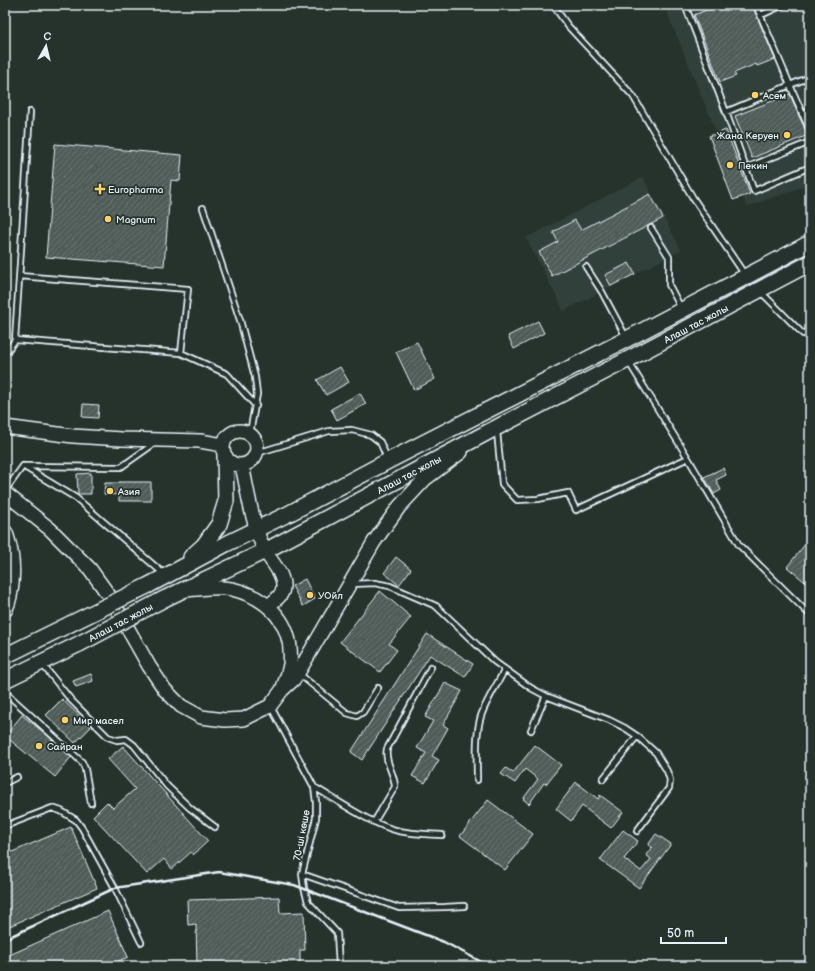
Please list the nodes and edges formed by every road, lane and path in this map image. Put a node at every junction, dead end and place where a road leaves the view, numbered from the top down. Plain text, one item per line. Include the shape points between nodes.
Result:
1 (553, 5) edge
2 (685, 5) edge
3 (756, 5) edge
4 (783, 5) edge
5 (761, 15) junction
6 (810, 77) edge
7 (790, 85) junction
8 (810, 111) edge
9 (30, 112) dead end
10 (726, 112) junction
11 (802, 114) junction
12 (810, 129) edge
13 (810, 142) edge
14 (810, 167) edge
15 (746, 168) junction
16 (202, 208) dead end
17 (651, 228) dead end
18 (810, 243) edge
19 (810, 263) edge
20 (586, 266) dead end
21 (19, 276) junction
22 (746, 277) junction
23 (759, 290) junction
24 (682, 310) junction
25 (809, 331) dead end
26 (627, 339) junction
27 (15, 340) junction
28 (181, 353) junction
29 (5, 354) edge
30 (627, 360) junction
31 (256, 406) junction
32 (7, 428) edge
33 (493, 429) junction
34 (250, 433) junction
35 (159, 440) junction
36 (224, 451) junction
37 (257, 453) junction
38 (688, 458) junction
39 (388, 462) junction
40 (242, 465) junction
41 (23, 466) junction
42 (5, 492) edge
43 (256, 530) junction
44 (5, 533) edge
45 (265, 551) junction
46 (172, 573) junction
47 (351, 584) junction
48 (184, 590) junction
49 (268, 606) junction
50 (5, 609) edge
51 (810, 615) edge
52 (5, 656) edge
53 (40, 663) junction
54 (431, 667) dead end
55 (505, 669) junction
56 (298, 673) junction
57 (5, 680) edge
58 (378, 688) dead end
59 (282, 690) junction
60 (5, 692) edge
61 (546, 696) junction
62 (270, 706) junction
63 (531, 730) dead end
64 (636, 736) junction
65 (17, 777) dead end
66 (476, 780) dead end
67 (603, 780) dead end
68 (5, 782) edge
69 (314, 787) junction
70 (91, 803) dead end
71 (374, 822) junction
72 (5, 826) edge
73 (215, 827) dead end
74 (637, 831) dead end
75 (442, 835) dead end
76 (302, 874) junction
77 (464, 906) dead end
78 (141, 942) dead end
79 (340, 966) edge

1 - 22 lane via 568,26 633,96 693,198
2 - 10 lane
3 - 5 lane
4 - 5 lane
5 - 7 lane
6 - 7 lane
7 - 10 lane
7 - 11 lane
8 - 11 lane
9 - 21 lane
10 - 15 lane
11 - 12 lane
13 - 15 lane
14 - 15 lane via 754,191
16 - 31 lane via 240,320 255,377
17 - 24 lane via 668,257 669,285
18 - 22 main road, Алаш тас жолы
19 - 23 main road, Алаш тас жолы
20 - 26 lane
21 - 27 lane
21 - 28 lane via 188,289
22 - 24 main road, Алаш тас жолы
23 - 25 lane via 803,334
23 - 30 main road, Алаш тас жолы
24 - 26 main road, Алаш тас жолы
26 - 39 main road, Алаш тас жолы
27 - 28 lane
27 - 29 lane
28 - 31 lane via 227,374
30 - 33 main road, Алаш тас жолы
30 - 38 lane
31 - 34 lane
32 - 35 main road via 73,436
33 - 38 lane via 497,439 502,484 517,500 568,493 576,510
33 - 45 main road, Алаш тас жолы
33 - 47 main road via 425,479 400,506 374,542
34 - 36 main road via 239,430 228,435 224,440
34 - 37 main road via 257,442
35 - 36 main road via 200,441
35 - 41 lane via 121,467
36 - 40 main road via 232,463
36 - 46 main road via 226,501 219,524 204,545
37 - 39 lane via 329,431 352,430 371,435 380,442
37 - 40 main road via 251,461
38 - 51 lane via 739,545
39 - 43 main road, Алаш тас жолы
40 - 43 main road
41 - 42 lane
41 - 46 lane via 76,498
42 - 62 main road via 50,529 90,569 110,597 153,672 180,706 201,717 225,720 244,719
43 - 45 main road
43 - 46 main road, Алаш тас жолы
44 - 50 main road via 10,552 11,579
45 - 48 main road, Алаш тас жолы
45 - 49 main road via 280,573 284,587
46 - 52 main road, Алаш тас жолы, bridge
47 - 55 lane via 375,583 390,586 436,606
47 - 56 main road
48 - 49 main road via 231,589 252,595
48 - 53 main road, Алаш тас жолы, bridge
49 - 59 main road via 283,623 289,640 290,664
53 - 57 main road, Алаш тас жолы
53 - 73 lane via 71,700 108,736 117,740 126,739 134,745 167,786
54 - 71 lane via 387,749 386,755 395,787
55 - 61 lane via 530,688
55 - 66 lane via 482,715 477,737
56 - 58 lane via 347,713 357,716 363,712
56 - 59 main road
59 - 62 main road
60 - 70 lane via 82,762
61 - 63 lane
61 - 64 lane via 609,720
62 - 69 lane, 70-ші көше
64 - 67 lane
64 - 74 lane via 656,753 670,780 669,788
65 - 68 lane
69 - 71 lane
69 - 76 lane, 70-ші көше via 316,818
71 - 75 lane via 412,834
72 - 78 lane via 52,808 61,810 76,820 115,888
76 - 77 lane via 399,908
76 - 79 lane, 70-ші көше via 308,902 337,933

